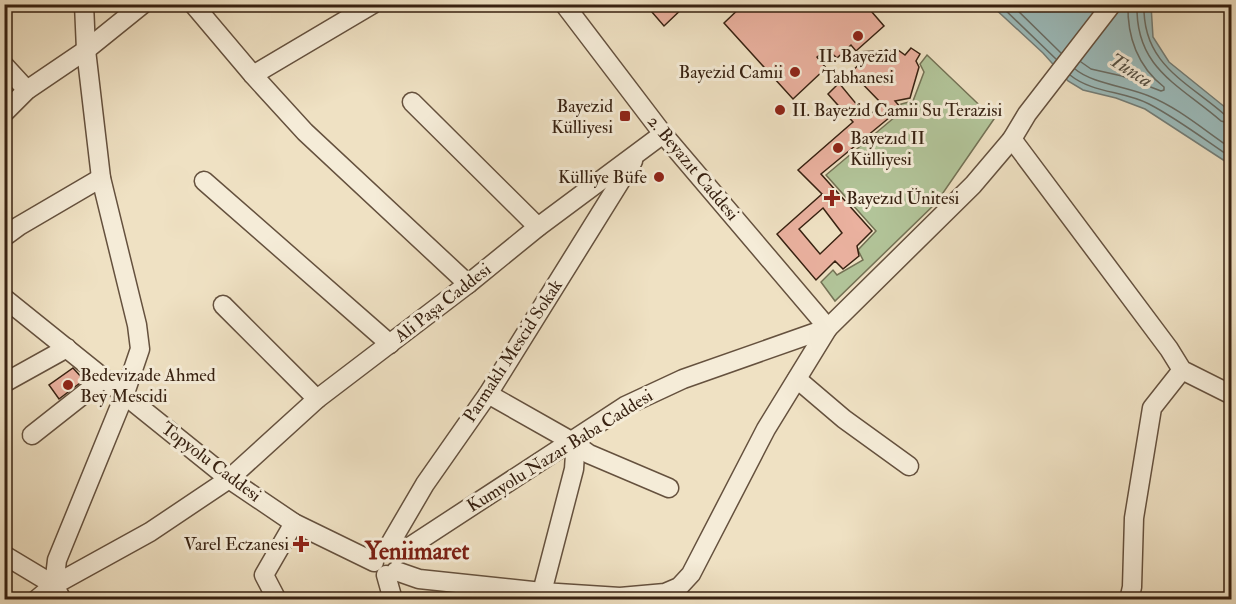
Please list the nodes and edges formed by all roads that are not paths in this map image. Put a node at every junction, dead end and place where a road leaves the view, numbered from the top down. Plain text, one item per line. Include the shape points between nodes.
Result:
1 (84, 4) edge
2 (143, 4) edge
3 (193, 4) edge
4 (373, 4) edge
5 (564, 4) edge
6 (1112, 4) edge
7 (86, 50) junction
8 (4, 65) edge
9 (253, 75) junction
10 (27, 90) junction
11 (412, 102) dead end
12 (4, 113) edge
13 (663, 134) junction
14 (1012, 139) junction
15 (639, 152) junction
16 (101, 178) junction
17 (204, 181) dead end
18 (538, 227) junction
19 (4, 237) edge
20 (468, 284) junction
21 (4, 298) edge
22 (224, 305) dead end
23 (828, 328) junction
24 (390, 344) junction
25 (67, 348) junction
26 (1182, 370) junction
27 (103, 378) junction
28 (797, 379) junction
29 (4, 383) edge
30 (488, 394) junction
31 (1232, 395) edge
32 (124, 396) junction
33 (317, 399) junction
34 (32, 435) dead end
35 (571, 441) junction
36 (909, 466) dead end
37 (230, 478) junction
38 (669, 488) dead end
39 (294, 523) junction
40 (4, 555) edge
41 (388, 562) junction
42 (58, 592) edge
43 (542, 592) junction
44 (619, 598) edge
45 (36, 600) edge
46 (277, 600) edge
47 (393, 600) edge
48 (1129, 600) edge

1 - 7 street
2 - 7 street
3 - 9 street
4 - 9 street
5 - 13 street, 2. Beyazıt Caddesi
6 - 14 street, Kumyolu Nazar Baba Caddesi
7 - 10 street
7 - 16 street
8 - 10 street
9 - 20 street via 305,132
10 - 12 street
11 - 18 street
13 - 15 street, Ali Paşa Caddesi
13 - 23 street, 2. Beyazıt Caddesi
14 - 23 street, Kumyolu Nazar Baba Caddesi via 973,185
14 - 26 street
15 - 18 street, Ali Paşa Caddesi
15 - 30 street, Parmaklı Mescid Sokak
16 - 19 street
16 - 32 street via 140,349
17 - 24 street
18 - 20 street, Ali Paşa Caddesi
20 - 24 street, Ali Paşa Caddesi
21 - 25 street, Topyolu Caddesi
22 - 33 street
23 - 28 street, Topyolu Caddesi
23 - 35 street, Kumyolu Nazar Baba Caddesi via 653,392
24 - 33 street, Ali Paşa Caddesi
25 - 27 street, Topyolu Caddesi
25 - 29 street
26 - 31 street
26 - 48 street via 1152,408 1134,518
27 - 32 street, Topyolu Caddesi
27 - 34 street
28 - 36 street
28 - 44 street, Topyolu Caddesi via 766,429 686,582 664,593
30 - 35 street
30 - 41 street, Parmaklı Mescid Sokak via 425,484
32 - 37 street, Topyolu Caddesi
32 - 42 street via 57,560
33 - 37 street, Ali Paşa Caddesi
35 - 38 street via 589,454
35 - 41 street, Kumyolu Nazar Baba Caddesi
35 - 43 street via 574,469
37 - 39 street, Topyolu Caddesi
37 - 42 street, Ali Paşa Caddesi
39 - 41 street, Topyolu Caddesi
39 - 46 street via 264,575
40 - 42 street
41 - 43 street, Topyolu Caddesi via 419,579
41 - 47 street
42 - 45 street, Ali Paşa Caddesi
43 - 44 street, Topyolu Caddesi

